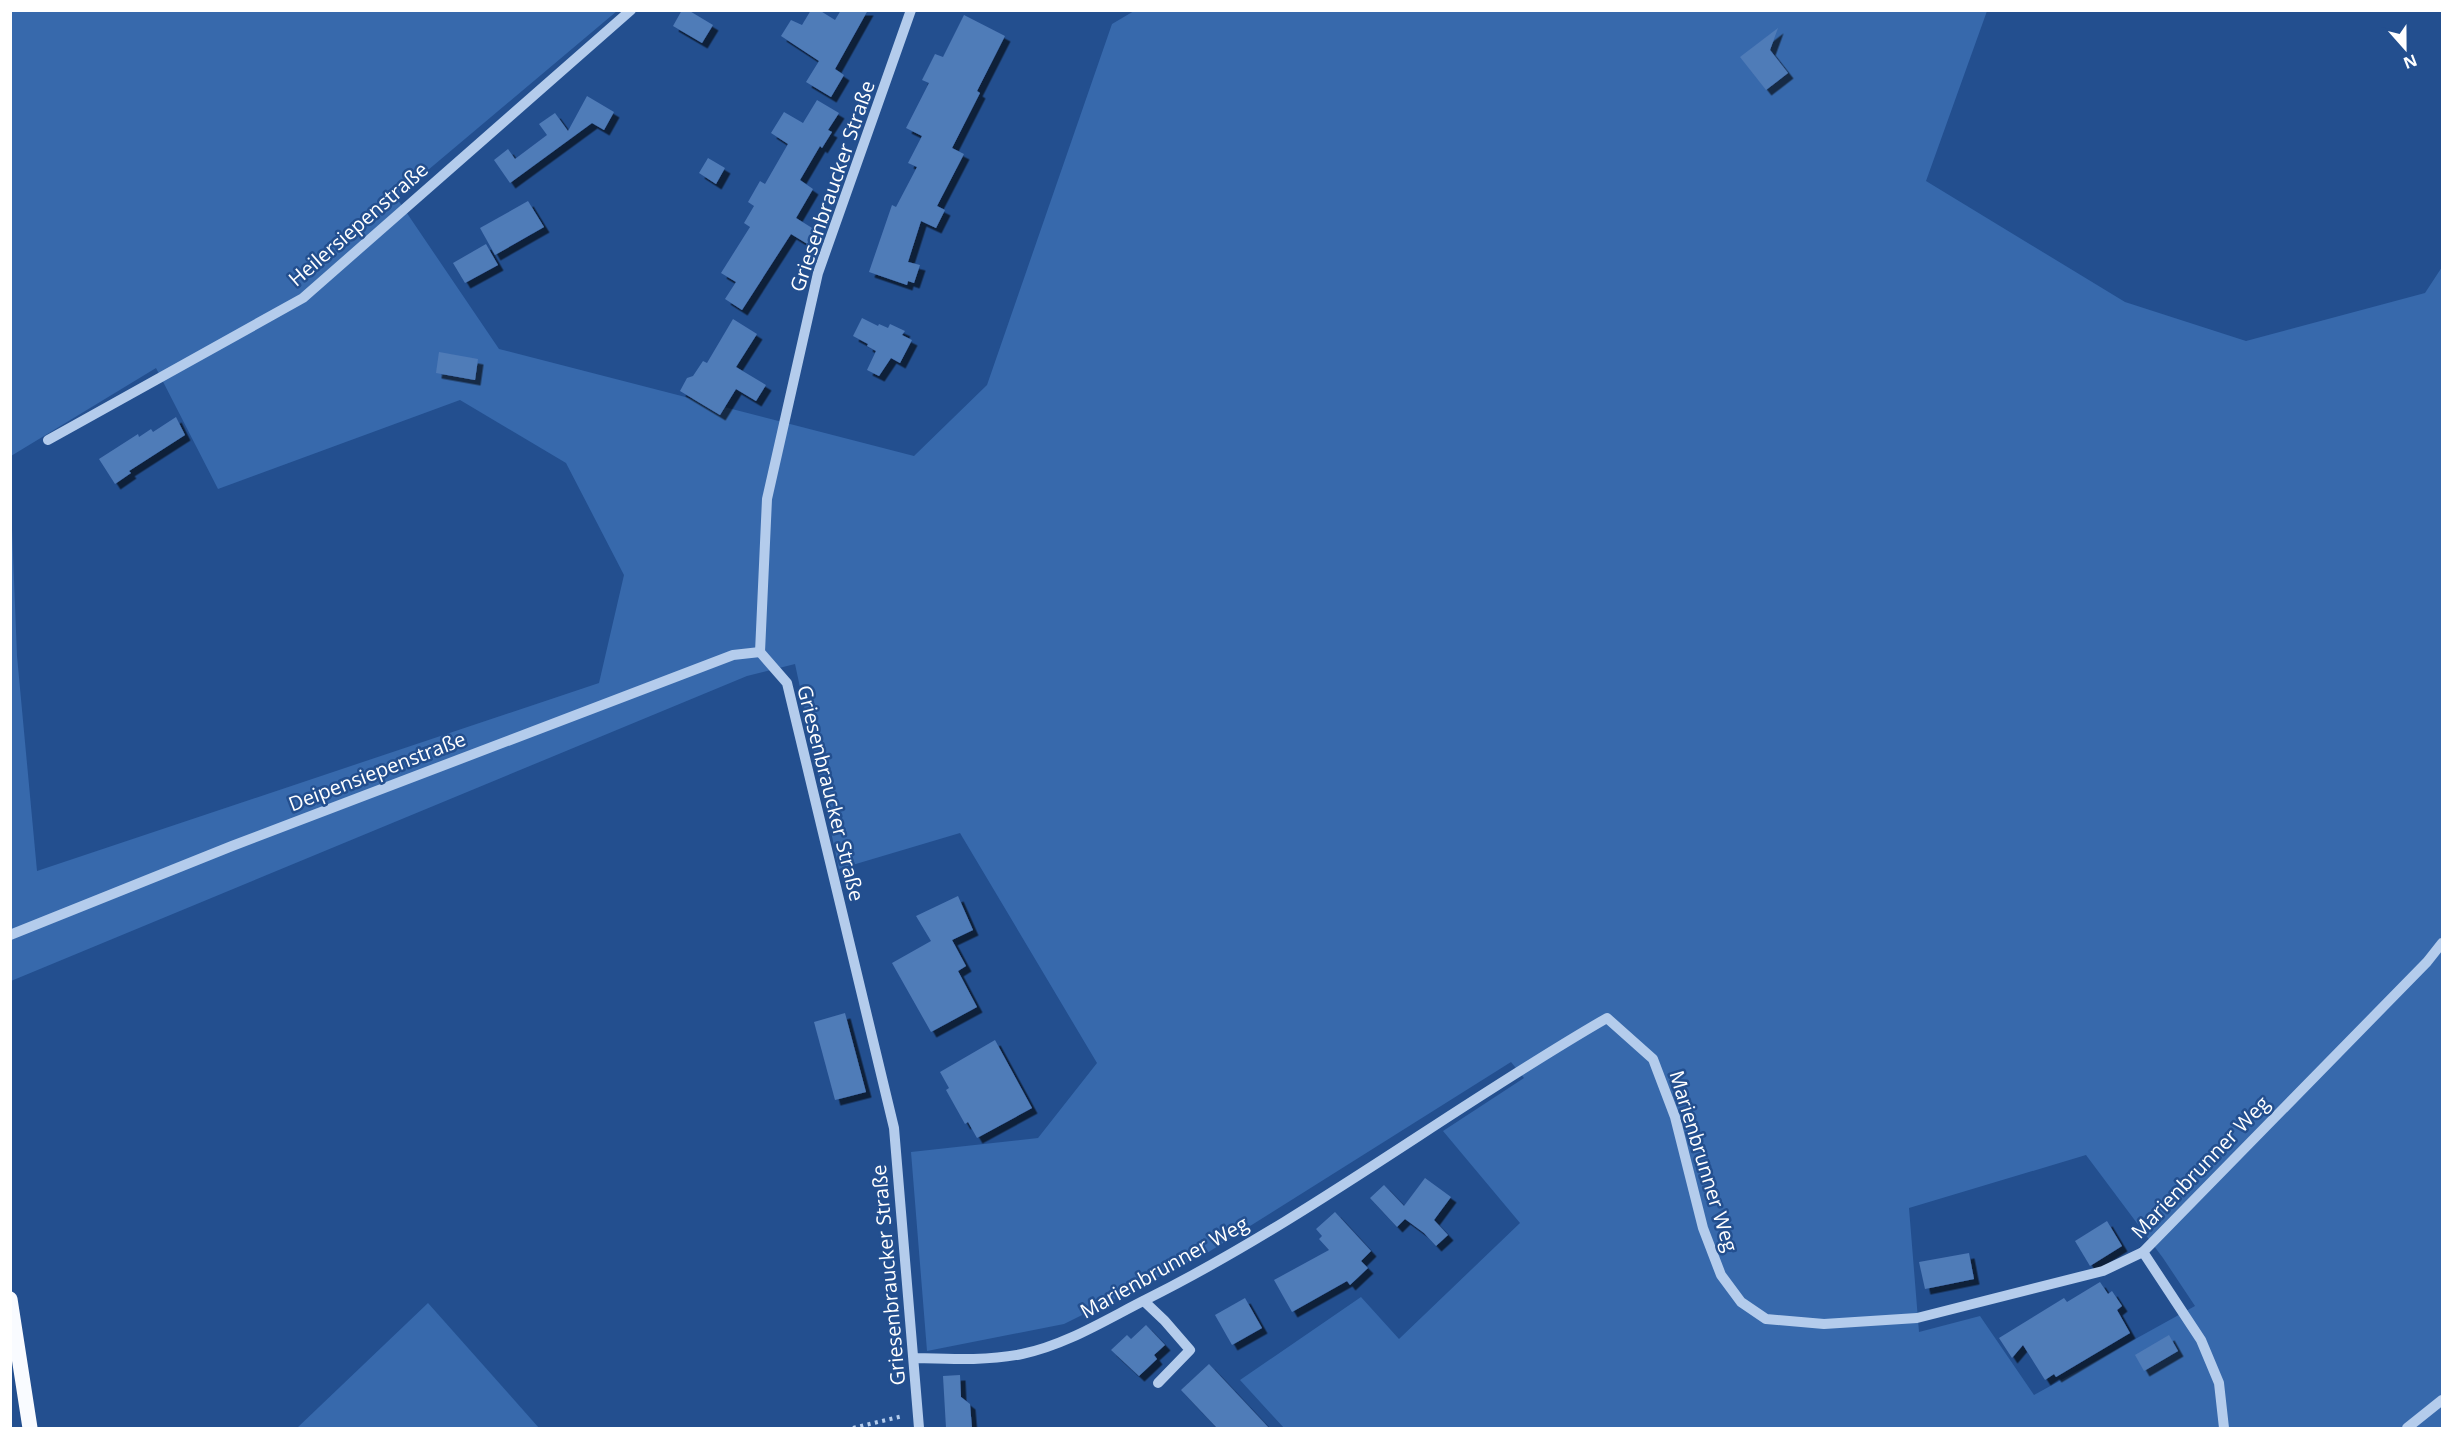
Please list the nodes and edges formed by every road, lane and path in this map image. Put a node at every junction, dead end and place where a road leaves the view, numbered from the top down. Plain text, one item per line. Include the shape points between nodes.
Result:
1 (632, 10) edge
2 (911, 10) edge
3 (48, 440) dead end
4 (760, 652) junction
5 (10, 935) edge
6 (2442, 943) edge
7 (2143, 1252) junction
8 (10, 1299) edge
9 (1144, 1301) junction
10 (914, 1359) junction
11 (1158, 1383) dead end
12 (2442, 1400) edge
13 (918, 1412) junction
14 (30, 1428) edge
15 (853, 1428) edge
16 (919, 1428) edge
17 (2224, 1428) edge
18 (2407, 1428) edge

1 - 3 street, Heilersiepenstraße via 303,298
2 - 4 street, Griesenbraucker Straße via 818,273 767,499
4 - 5 street, Deipensiepenstraße via 733,655
4 - 10 street, Griesenbraucker Straße via 787,683 894,1128
6 - 7 street, Marienbrunner Weg
7 - 9 street, Marienbrunner Weg via 2103,1271 1917,1318 1824,1324 1766,1319 1741,1302 1721,1275 1703,1228 1675,1117 1653,1059 1607,1018 1201,1272
7 - 17 street via 2201,1340 2219,1383
8 - 14 main road
9 - 10 street, Marienbrunner Weg via 1072,1337 1024,1354 982,1359
9 - 11 street via 1190,1350
10 - 13 street, Griesenbraucker Straße
12 - 18 street
13 - 15 path
13 - 16 street, Griesenbraucker Straße

